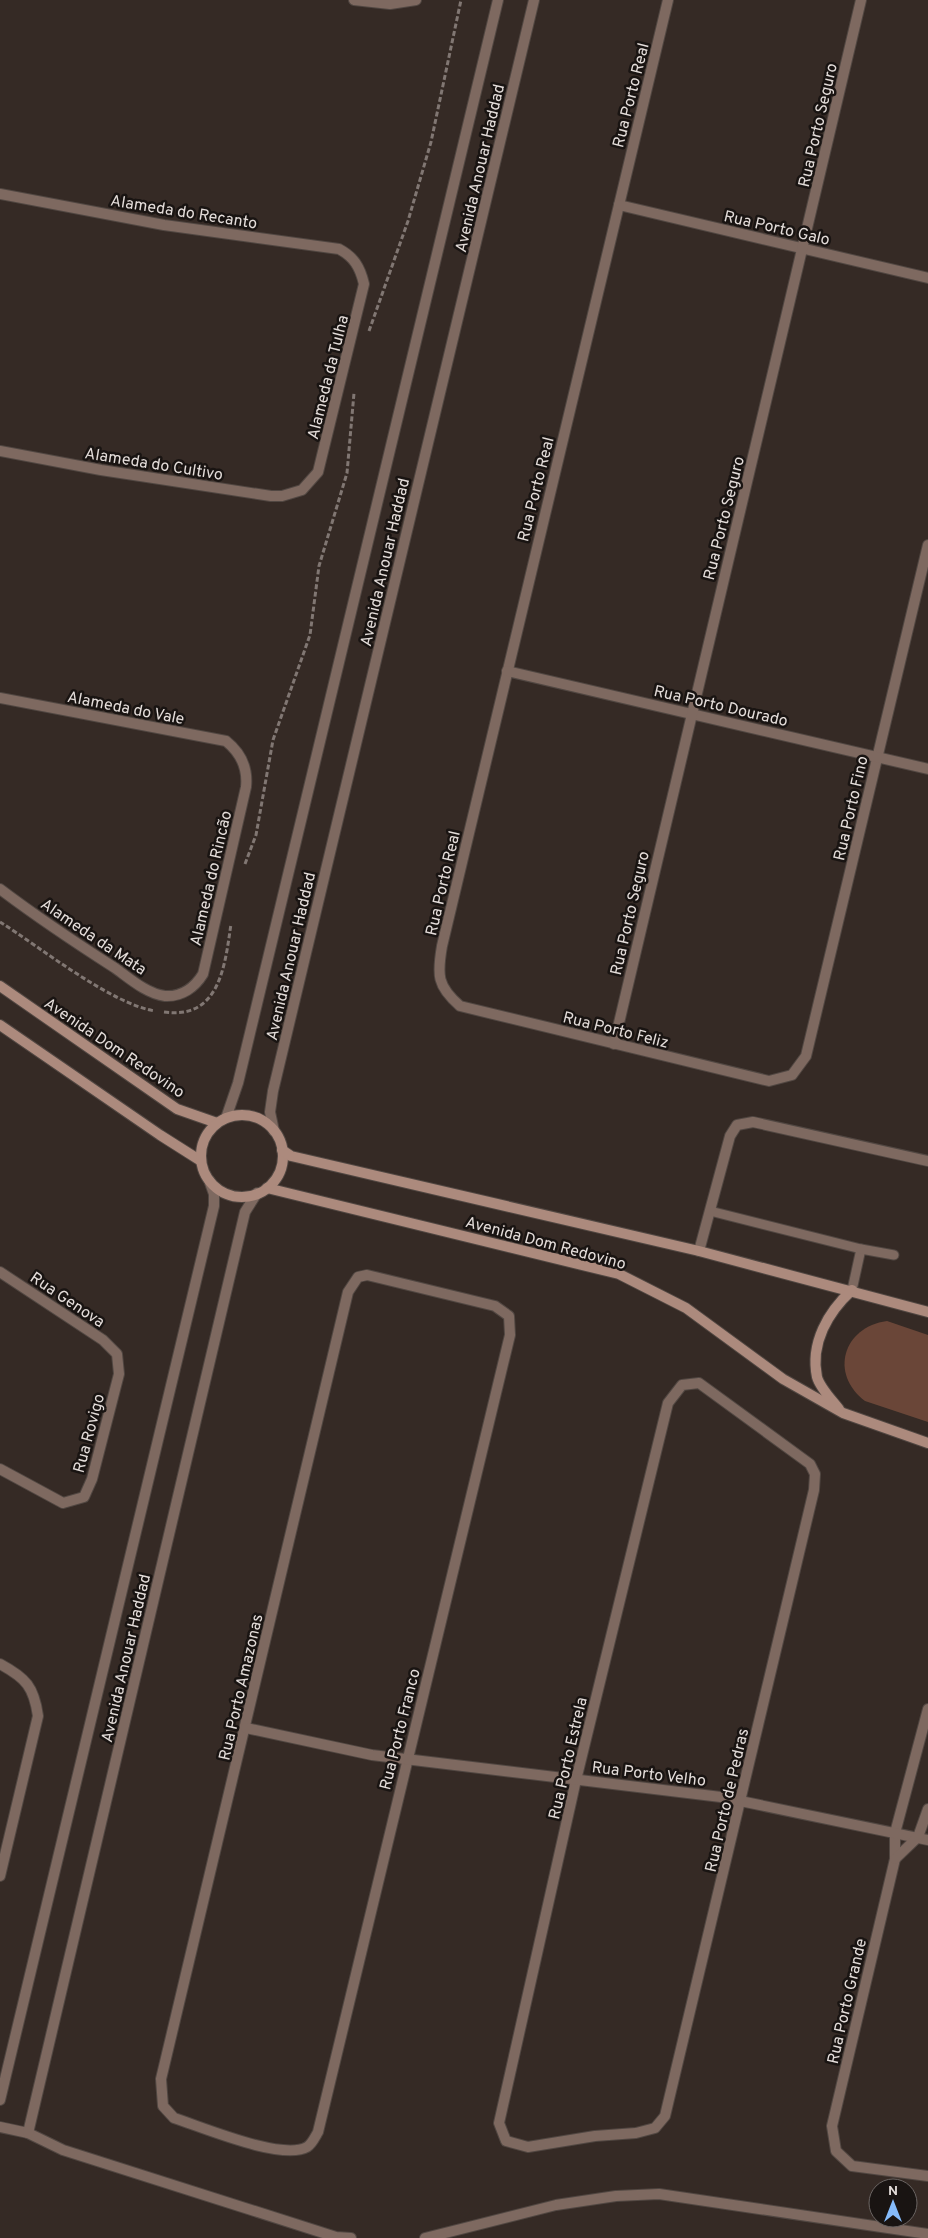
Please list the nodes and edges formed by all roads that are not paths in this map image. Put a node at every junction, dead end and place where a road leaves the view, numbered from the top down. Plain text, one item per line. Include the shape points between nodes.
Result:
1 (354, 0) edge
2 (416, 0) edge
3 (498, 0) edge
4 (534, 0) edge
5 (668, 0) edge
6 (861, 0) edge
7 (0, 194) edge
8 (619, 205) junction
9 (804, 249) junction
10 (358, 266) joint
11 (928, 278) edge
12 (0, 451) edge
13 (302, 490) joint
14 (928, 545) edge
15 (507, 671) junction
16 (0, 698) edge
17 (690, 714) junction
18 (240, 755) joint
19 (878, 758) junction
20 (928, 769) edge
21 (0, 889) edge
22 (0, 986) edge
23 (442, 986) joint
24 (177, 995) joint
25 (0, 1025) edge
26 (614, 1044) junction
27 (792, 1075) joint
28 (222, 1121) junction
29 (274, 1131) junction
30 (282, 1150) junction
31 (201, 1161) junction
32 (928, 1162) edge
33 (209, 1180) junction
34 (262, 1191) junction
35 (710, 1211) junction
36 (861, 1249) junction
37 (699, 1251) junction
38 (894, 1255) dead end
39 (0, 1272) edge
40 (358, 1277) joint
41 (852, 1290) junction
42 (927, 1310) edge
43 (117, 1354) joint
44 (682, 1385) joint
45 (843, 1413) junction
46 (928, 1443) edge
47 (0, 1469) edge
48 (0, 1664) edge
49 (928, 1709) edge
50 (246, 1728) junction
51 (407, 1759) junction
52 (576, 1780) junction
53 (741, 1801) junction
54 (928, 1808) edge
55 (895, 1833) junction
56 (923, 1839) edge
57 (895, 1859) junction
58 (0, 1876) edge
59 (0, 2100) edge
60 (0, 2126) edge
61 (655, 2128) joint
62 (28, 2133) junction
63 (309, 2146) joint
64 (928, 2176) edge
65 (928, 2234) edge
66 (351, 2238) edge
67 (426, 2238) edge

1 - 2 street via 400,4
3 - 28 street, Avenida Anouar Haddad via 238,1083
4 - 29 street, Avenida Anouar Haddad via 272,1091 270,1112
5 - 8 street, Rua Porto Real
6 - 9 street, Rua Porto Seguro
7 - 10 street, Alameda do Recanto via 164,225 331,248 346,253
8 - 9 street, Rua Porto Galo
8 - 15 street, Rua Porto Real
9 - 11 street, Rua Porto Galo
9 - 17 street, Rua Porto Seguro
10 - 13 street, Alameda da Tulha via 364,284 363,293 330,425 318,472
12 - 13 street, Alameda do Cultivo via 110,472 271,496
14 - 19 street, Rua Porto Fino
15 - 17 street, Rua Porto Dourado
15 - 23 street, Rua Porto Real via 442,946 438,972
16 - 18 street, Alameda do Vale via 226,741
17 - 19 street, Rua Porto Dourado
17 - 26 street, Rua Porto Seguro
18 - 24 street, Alameda do Rincão via 246,771 246,787 203,974 192,987
19 - 20 street, Rua Porto Dourado
19 - 27 street, Rua Porto Fino via 806,1056
21 - 24 street, Alameda da Mata via 137,983 158,994
22 - 28 street, Avenida Dom Redovino via 177,1109
23 - 26 street, Rua Porto Feliz via 460,1006
25 - 31 street
26 - 27 street, Rua Porto Feliz via 769,1081
28 - 29 street, Avenida Dom Redovino via 236,1115 252,1117 267,1123
28 - 31 street via 204,1140
29 - 30 street
30 - 34 street via 279,1171
30 - 37 street, Avenida Dom Redovino via 290,1156
31 - 33 street
32 - 35 street via 753,1122 737,1125 730,1136
33 - 34 street, Avenida Dom Redovino via 226,1193 236,1196
33 - 59 street, Avenida Anouar Haddad via 214,1206
34 - 45 street, Avenida Dom Redovino via 620,1274 686,1308 783,1379
34 - 62 street, Avenida Anouar Haddad via 245,1212
35 - 36 lane
35 - 37 street
36 - 38 lane
36 - 41 lane
37 - 41 street, Avenida Dom Redovino
39 - 43 street, Rua Genova via 102,1340
40 - 50 street, Rua Porto Amazonas via 348,1292
40 - 51 street, Rua Porto Franco via 367,1275 495,1306 509,1316 510,1335
41 - 42 street, Avenida Dom Redovino
41 - 45 street via 837,1303 821,1331 817,1355 817,1378
43 - 47 street, Rua Rovigo via 119,1374 92,1479 84,1497 63,1503
44 - 52 street, Rua Porto Estrela via 668,1403
44 - 53 street, Rua Porto de Pedras via 699,1383 790,1448 810,1464 815,1474 814,1490
45 - 46 street, Avenida Dom Redovino
48 - 58 street via 17,1673 35,1695 38,1716
49 - 55 street, Rua Porto Grande
50 - 51 street, Rua Porto Velho via 372,1755
50 - 63 street, Rua Porto Amazonas via 161,2080 163,2106 174,2118 273,2150 297,2151
51 - 52 street, Rua Porto Velho
51 - 63 street, Rua Porto Franco via 318,2132
52 - 53 street, Rua Porto Velho
52 - 61 street, Rua Porto Estrela via 499,2123 506,2141 528,2147
53 - 55 street, Rua Porto Velho
53 - 61 street, Rua Porto de Pedras via 665,2116
54 - 56 street
55 - 56 street, Rua Porto Velho
55 - 57 street, Rua Porto Grande
56 - 57 street
57 - 64 street, Rua Porto Grande via 832,2126 836,2151 852,2166
60 - 62 street
62 - 66 street via 63,2150 336,2237
65 - 67 street via 659,2194 616,2196 556,2205

